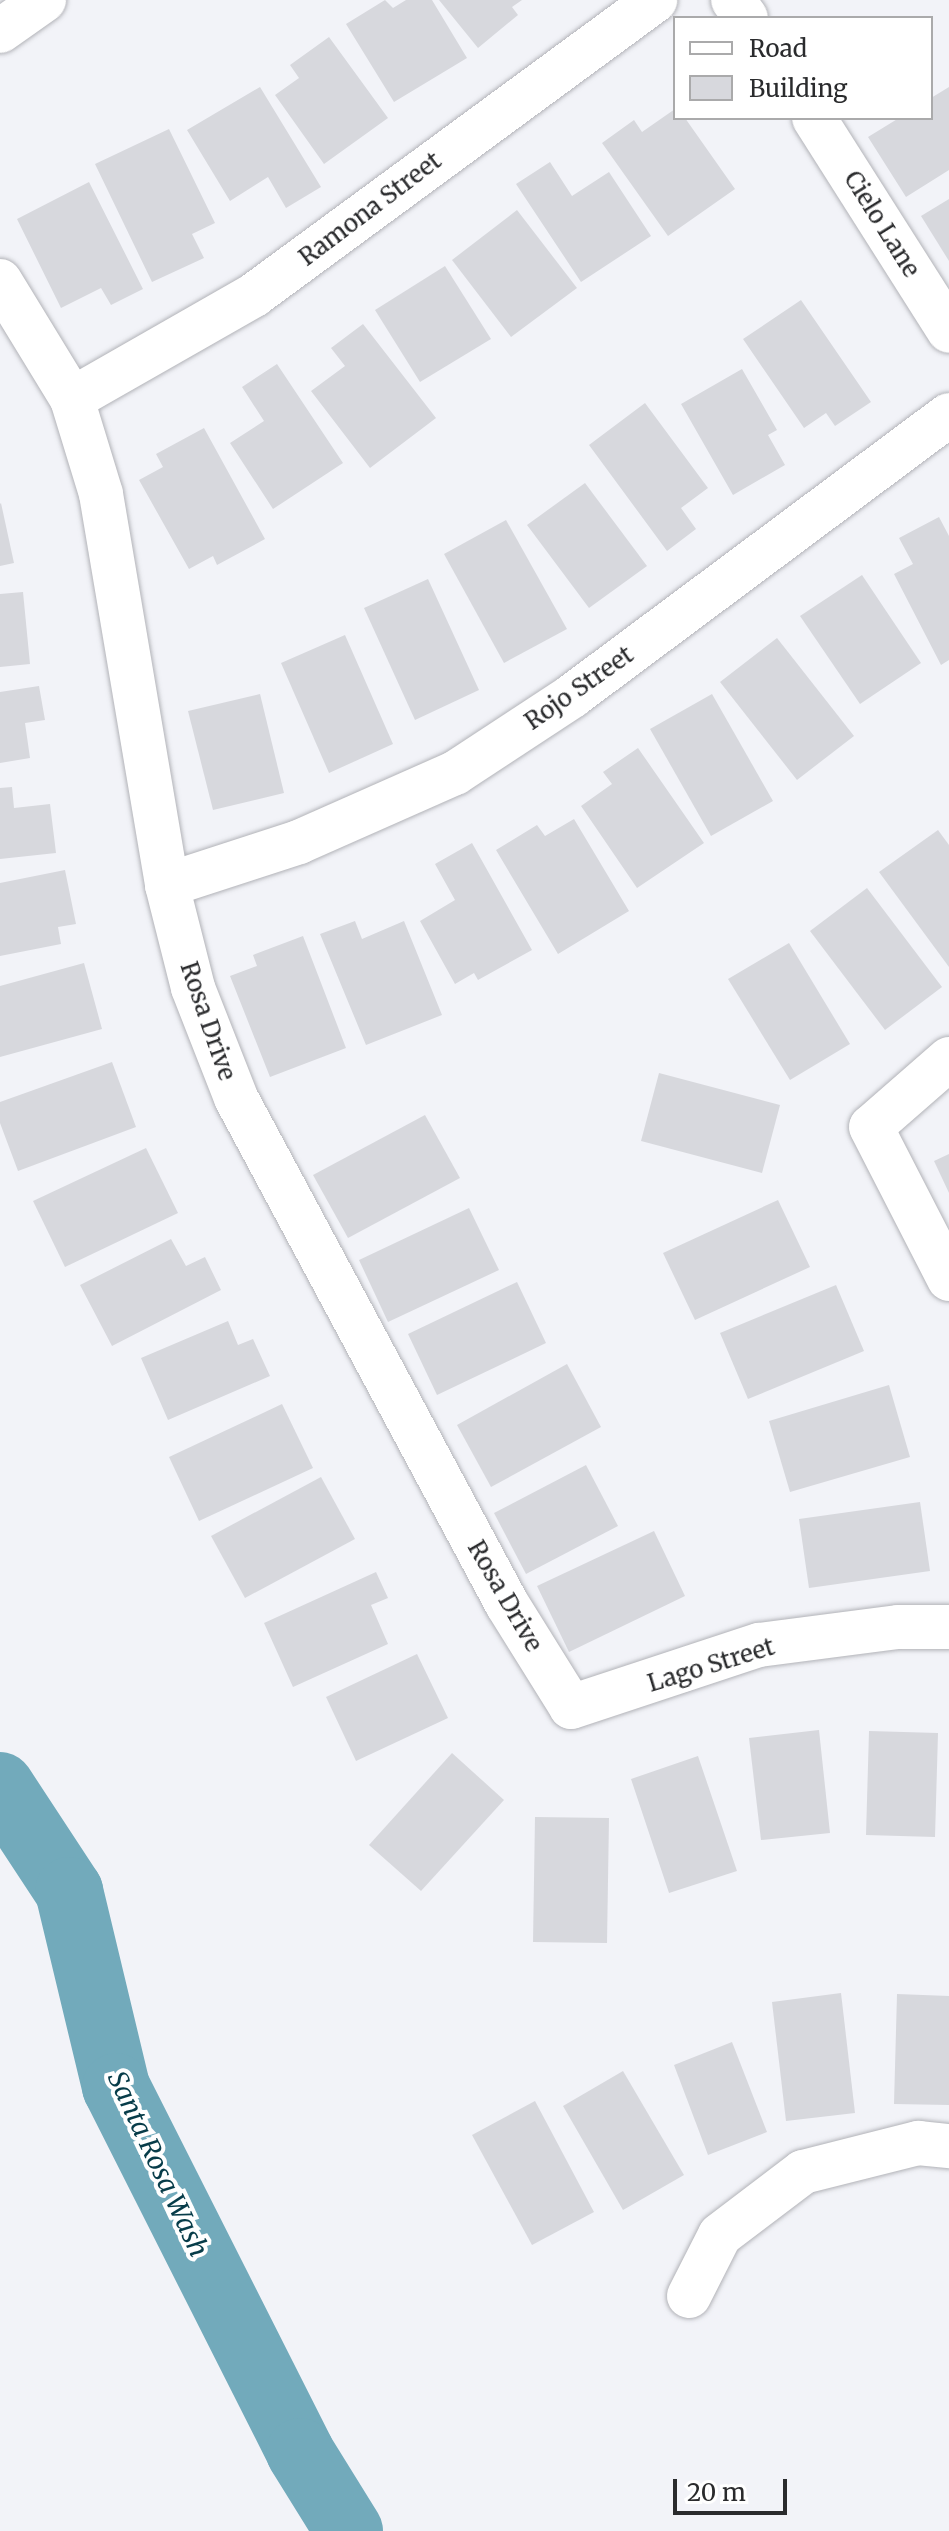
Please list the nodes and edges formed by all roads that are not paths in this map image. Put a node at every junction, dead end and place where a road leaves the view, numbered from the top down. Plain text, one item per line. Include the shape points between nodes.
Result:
1 (44, 0) edge
2 (655, 0) edge
3 (0, 31) edge
4 (815, 120) edge
5 (0, 281) edge
6 (949, 331) edge
7 (72, 399) junction
8 (949, 415) edge
9 (167, 885) junction
10 (949, 1059) edge
11 (949, 1279) edge
12 (949, 1627) edge
13 (571, 1707) joint
14 (949, 2146) edge
15 (689, 2296) dead end

1 - 3 street
2 - 7 street, Ramona Street via 254,295
4 - 6 street, Cielo Lane
5 - 7 street, Rosa Drive
7 - 9 street, Rosa Drive via 101,494
8 - 9 street, Rojo Street via 572,696 455,773 299,842
9 - 13 street, Rosa Drive via 193,988 236,1098 507,1604
10 - 11 street via 871,1127
12 - 13 street, Lago Street via 898,1627 759,1645
14 - 15 street via 918,2143 803,2172 720,2235

